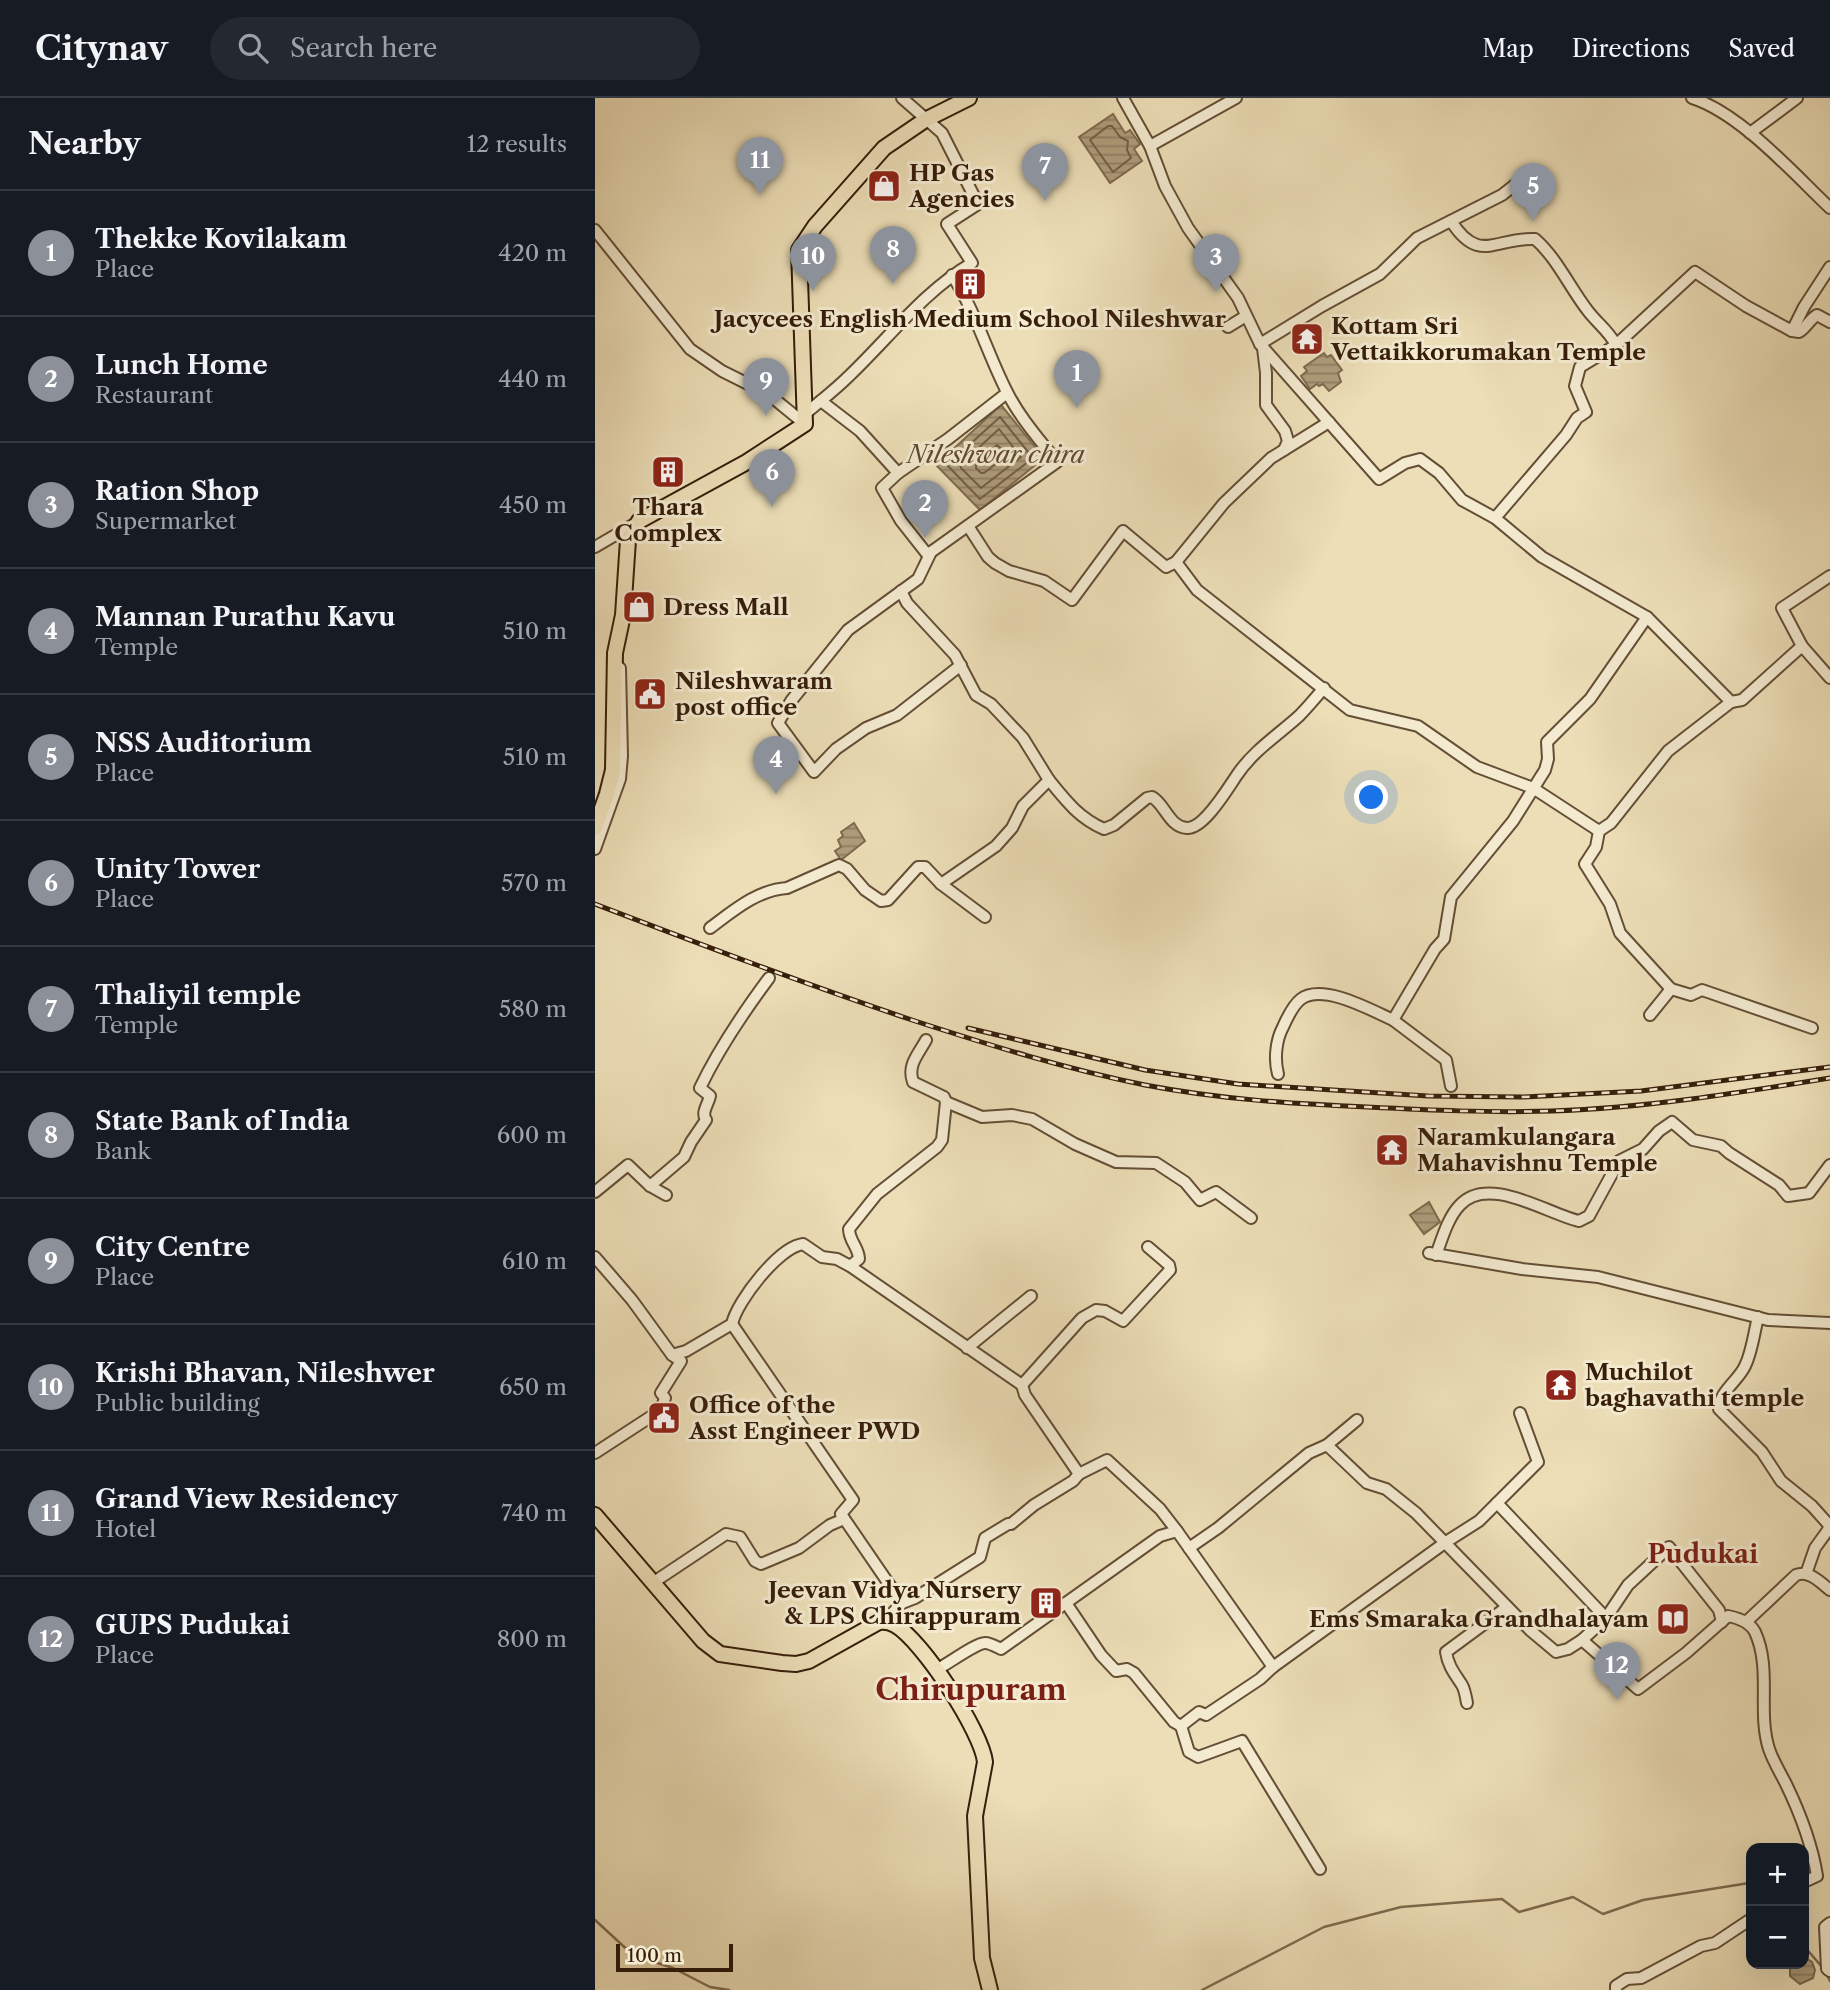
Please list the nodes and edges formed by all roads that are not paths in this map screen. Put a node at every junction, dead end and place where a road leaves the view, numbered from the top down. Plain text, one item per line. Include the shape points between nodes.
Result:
1 (902, 98) edge
2 (969, 98) edge
3 (1123, 98) edge
4 (1236, 98) edge
5 (1692, 98) edge
6 (1797, 98) edge
7 (925, 120) junction
8 (1750, 133) junction
9 (1150, 146) junction
10 (1530, 173) dead end
11 (1830, 208) edge
12 (1451, 220) junction
13 (595, 230) edge
14 (1830, 267) edge
15 (952, 275) junction
16 (1246, 316) junction
17 (1830, 322) edge
18 (1228, 327) dead end
19 (1792, 331) junction
20 (1616, 345) junction
21 (1261, 346) junction
22 (1007, 393) junction
23 (821, 401) junction
24 (805, 419) junction
25 (1329, 422) junction
26 (1284, 450) junction
27 (898, 473) junction
28 (1495, 518) junction
29 (639, 521) junction
30 (968, 526) junction
31 (595, 547) edge
32 (931, 551) junction
33 (1176, 562) junction
34 (1830, 576) edge
35 (901, 590) junction
36 (1647, 617) junction
37 (1802, 646) junction
38 (615, 653) junction
39 (961, 666) junction
40 (1830, 678) edge
41 (1324, 688) junction
42 (1731, 702) junction
43 (1049, 780) junction
44 (1534, 788) junction
45 (595, 828) edge
46 (1599, 831) junction
47 (595, 849) edge
48 (941, 884) junction
49 (985, 917) dead end
50 (710, 928) dead end
51 (769, 978) dead end
52 (1671, 989) junction
53 (1650, 1015) dead end
54 (1393, 1020) junction
55 (1812, 1028) dead end
56 (926, 1040) dead end
57 (1278, 1074) dead end
58 (1451, 1086) dead end
59 (946, 1102) junction
60 (1830, 1165) edge
61 (650, 1186) junction
62 (595, 1192) edge
63 (666, 1195) dead end
64 (1251, 1218) dead end
65 (1148, 1247) dead end
66 (595, 1257) edge
67 (850, 1266) junction
68 (1031, 1296) dead end
69 (1758, 1317) junction
70 (1830, 1322) edge
71 (732, 1324) junction
72 (967, 1348) junction
73 (673, 1355) junction
74 (1022, 1385) junction
75 (1520, 1413) dead end
76 (1357, 1420) dead end
77 (1327, 1445) junction
78 (595, 1453) edge
79 (1079, 1474) junction
80 (1497, 1503) junction
81 (844, 1519) junction
82 (597, 1520) edge
83 (1177, 1531) junction
84 (1446, 1542) junction
85 (1189, 1548) junction
86 (1806, 1574) junction
87 (654, 1582) junction
88 (1830, 1590) edge
89 (902, 1603) junction
90 (1066, 1603) junction
91 (1507, 1607) junction
92 (1606, 1618) junction
93 (884, 1621) junction
94 (1722, 1622) junction
95 (1746, 1622) junction
96 (1582, 1640) junction
97 (1273, 1667) junction
98 (936, 1670) junction
99 (1467, 1703) dead end
100 (1181, 1726) junction
101 (1320, 1869) dead end
102 (1830, 1871) edge
103 (1817, 1876) junction
104 (1809, 1880) edge
105 (1746, 1922) edge
106 (1827, 1925) edge
107 (1830, 1971) edge
108 (990, 1990) edge
109 (1616, 1990) edge

1 - 7 street
2 - 7 main road
3 - 9 street
4 - 9 street
5 - 8 street via 1708,103
6 - 8 street
7 - 15 street via 943,133 978,204 947,224 972,263
7 - 24 main road via 884,148 799,250
8 - 11 street
9 - 16 street via 1188,228
10 - 12 street via 1501,195
12 - 20 street via 1464,238 1482,247 1522,238 1542,244
12 - 21 street via 1417,238 1380,274
13 - 24 street via 690,349
14 - 19 street
15 - 22 street
15 - 23 street
16 - 18 street
16 - 21 street
17 - 19 street via 1817,316 1809,319 1803,330
19 - 20 street via 1695,272
20 - 28 street via 1580,366 1575,386 1585,412
21 - 25 street
21 - 26 street via 1266,405 1285,431 1288,441
22 - 27 street
22 - 30 street via 1058,462
23 - 24 street
23 - 27 street via 860,431
24 - 29 main road via 745,463
25 - 26 street
25 - 28 street via 1379,479 1420,459 1462,500
26 - 33 street via 1224,503
27 - 32 street via 882,488 901,521 927,554
28 - 36 street via 1542,557
29 - 31 street
29 - 38 main road via 628,540 623,615
30 - 32 street
30 - 33 street via 995,563 1044,581 1072,600 1123,531 1166,567
32 - 35 street via 918,579
33 - 41 street via 1197,590
34 - 37 street via 1782,608
35 - 39 street
35 - 39 street via 848,630 778,723 814,772 866,727 897,715
36 - 42 street
36 - 44 street via 1590,699 1547,742 1545,770
37 - 40 street
37 - 42 street via 1742,700
38 - 45 main road via 613,770
38 - 47 street via 621,673 620,779
39 - 43 street via 976,695 1023,738
41 - 43 street via 1248,761 1226,795 1194,826 1178,825 1152,797 1104,829 1086,821
41 - 44 street via 1350,710 1419,726 1485,772
42 - 46 street via 1668,751 1611,823
43 - 48 street via 1023,806 996,846
44 - 46 street
44 - 54 street via 1451,897 1444,939
46 - 52 street via 1597,848 1585,864 1610,904 1620,933
48 - 49 street
48 - 50 street via 925,867 918,867 888,900 881,901 839,866 746,901
51 - 61 street via 707,1070 700,1088 710,1096 704,1110 706,1120 684,1157
52 - 53 street
52 - 55 street via 1691,995 1702,990
54 - 57 street via 1329,995 1316,993 1300,1000 1279,1035
54 - 58 street via 1446,1060
56 - 59 street via 911,1063 912,1082
59 - 64 street via 982,1117 1032,1119 1116,1162 1156,1163 1185,1182 1200,1200 1216,1192
59 - 67 street via 942,1140 937,1147 877,1194 849,1229 859,1253
60 - 69 street via 1809,1193 1788,1196 1721,1146 1693,1140 1672,1122 1643,1149 1619,1161 1588,1216 1580,1221 1508,1194 1467,1198 1458,1206 1433,1254 1598,1277
61 - 62 street via 628,1165
61 - 63 street
65 - 74 street via 1170,1270 1123,1321 1096,1310 1082,1318
66 - 73 street
67 - 71 street via 822,1257 803,1244 795,1245 779,1256 735,1310
67 - 72 street
68 - 72 street
69 - 70 street
69 - 86 street via 1745,1367 1719,1409 1762,1452 1781,1481 1829,1525
71 - 73 street
71 - 81 street via 853,1500 841,1514
72 - 74 street
73 - 78 street via 681,1361 661,1393 661,1410
74 - 79 street
75 - 80 street via 1538,1462
76 - 77 street
77 - 84 street via 1367,1483 1386,1489
77 - 85 street via 1309,1453
79 - 83 street via 1107,1460
79 - 89 street via 985,1538 980,1557
80 - 84 street
80 - 92 street
81 - 87 street via 799,1549 761,1564 740,1537 726,1534
81 - 89 street
82 - 87 main road
83 - 85 street
83 - 90 street via 1160,1536
84 - 91 street
84 - 97 street
85 - 97 street
86 - 88 street
86 - 95 street via 1796,1575
87 - 93 main road via 703,1641 720,1654 796,1664
89 - 93 street
90 - 98 street via 1001,1649 986,1643 972,1647
90 - 100 street via 1101,1655 1116,1671 1134,1673
91 - 96 street via 1556,1652
91 - 99 street via 1446,1652
92 - 94 street via 1627,1585 1669,1547 1719,1610
92 - 96 street
93 - 98 main road via 906,1633
94 - 95 street via 1728,1616
94 - 96 street via 1638,1689
95 - 103 street via 1755,1629 1765,1673 1769,1749 1807,1834
97 - 100 street via 1218,1708 1206,1715 1199,1712
98 - 108 main road via 984,1752 975,1816 982,1958
100 - 101 street via 1189,1752 1198,1757 1241,1741
102 - 103 street
103 - 104 street
105 - 109 street via 1715,1943 1674,1958 1641,1978 1627,1979
106 - 107 street

